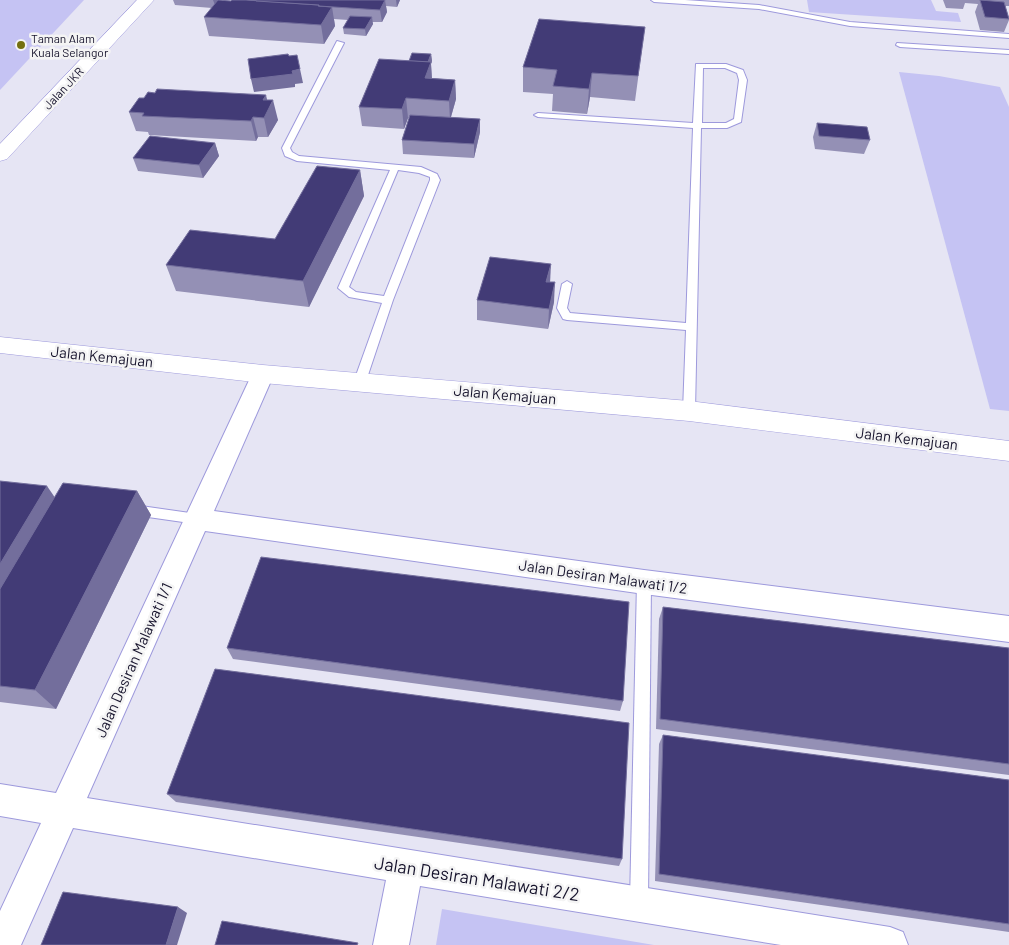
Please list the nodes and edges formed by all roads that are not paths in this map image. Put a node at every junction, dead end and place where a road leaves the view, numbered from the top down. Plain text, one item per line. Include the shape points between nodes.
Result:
1 (146, 0) edge
2 (654, 0) edge
3 (1009, 36) edge
4 (340, 43) dead end
5 (900, 45) dead end
6 (1009, 52) edge
7 (538, 115) dead end
8 (697, 126) junction
9 (0, 155) edge
10 (395, 168) junction
11 (567, 284) dead end
12 (388, 300) junction
13 (691, 327) junction
14 (0, 345) edge
15 (263, 374) junction
16 (360, 381) junction
17 (689, 411) junction
18 (1009, 451) edge
19 (118, 508) edge
20 (197, 519) junction
21 (644, 582) junction
22 (1009, 629) edge
23 (0, 800) edge
24 (64, 811) junction
25 (406, 866) junction
26 (639, 904) junction
27 (3, 945) edge
28 (391, 945) edge
29 (890, 945) edge

1 - 9 street, Jalan JKR
2 - 3 lane via 759,7 850,24
4 - 10 lane via 286,151 297,158
5 - 6 lane
7 - 8 lane
8 - 8 lane via 699,66 726,66 740,72 743,80 738,120 727,125
8 - 13 lane
10 - 12 lane via 421,170 434,176 435,180
10 - 12 lane via 343,288 353,294
11 - 13 lane via 562,308 567,316
12 - 16 lane
13 - 17 lane
14 - 15 street, Jalan Kemajuan
15 - 16 street, Jalan Kemajuan
15 - 20 street, Jalan Desiran Malawati 1/1
16 - 17 street, Jalan Kemajuan
17 - 18 street, Jalan Kemajuan
19 - 20 lane
20 - 21 street, Jalan Desiran Malawati 1/2
20 - 24 street, Jalan Desiran Malawati 1/1
21 - 22 street, Jalan Desiran Malawati 1/2
21 - 26 lane
23 - 24 street, Jalan Desiran Malawati 2/2
24 - 25 street, Jalan Desiran Malawati 2/2
24 - 27 street, Jalan Desiran Malawati 1/1
25 - 26 street, Jalan Desiran Malawati 2/2
25 - 28 street
26 - 29 street, Jalan Desiran Malawati 2/2

